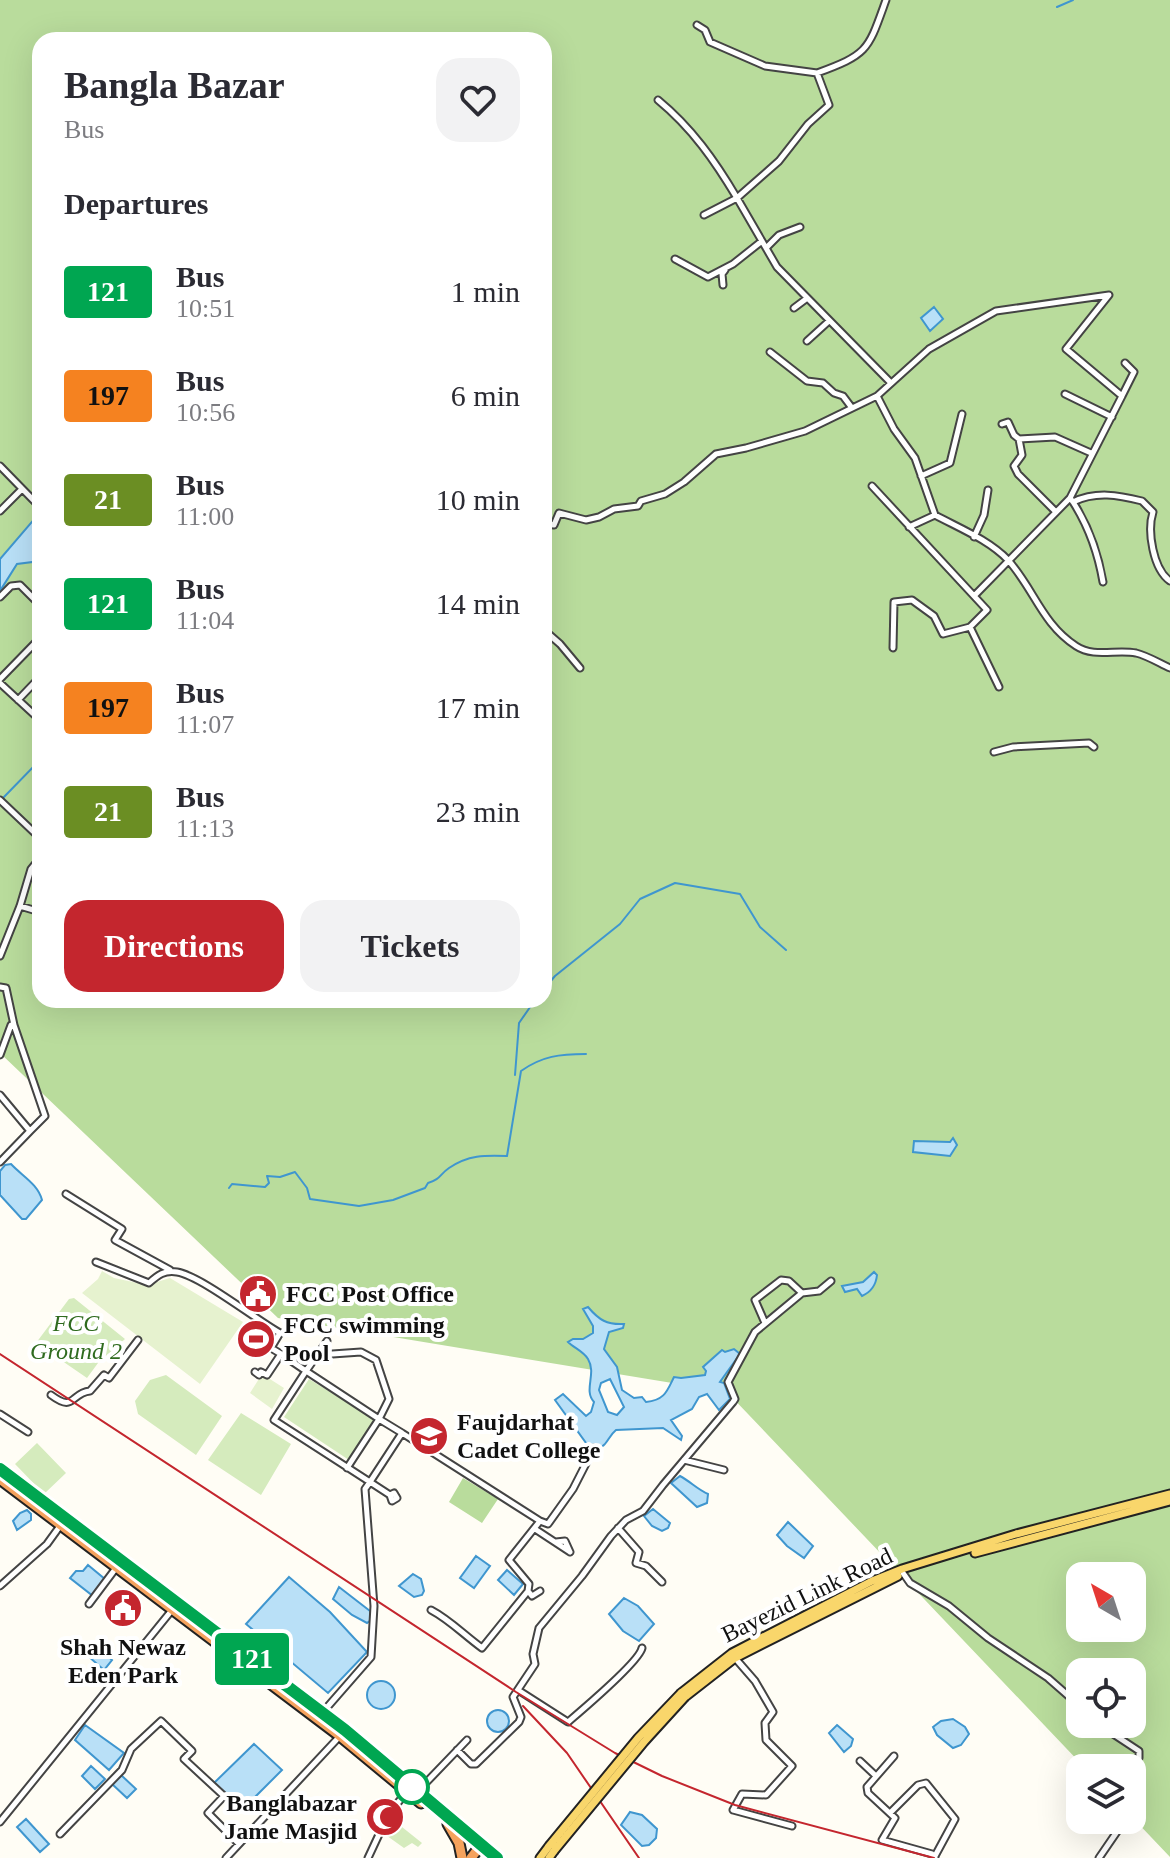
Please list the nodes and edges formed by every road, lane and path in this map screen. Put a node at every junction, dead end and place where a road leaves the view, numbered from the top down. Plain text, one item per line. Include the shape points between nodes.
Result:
1 (886, 0) edge
2 (697, 25) dead end
3 (817, 73) junction
4 (658, 100) dead end
5 (737, 198) junction
6 (704, 215) dead end
7 (800, 227) dead end
8 (762, 241) junction
9 (766, 248) junction
10 (675, 259) dead end
11 (729, 266) junction
12 (723, 285) dead end
13 (806, 299) junction
14 (794, 308) dead end
15 (829, 321) junction
16 (807, 341) dead end
17 (770, 352) dead end
18 (1125, 363) dead end
19 (891, 383) junction
20 (1065, 394) dead end
21 (877, 396) junction
22 (1122, 396) junction
23 (852, 408) junction
24 (962, 414) dead end
25 (1112, 417) junction
26 (1002, 424) dead end
27 (1019, 439) junction
28 (1091, 453) dead end
29 (1, 469) edge
30 (921, 476) junction
31 (872, 486) dead end
32 (23, 489) junction
33 (988, 490) dead end
34 (32, 499) edge
35 (1072, 500) junction
36 (0, 511) edge
37 (1056, 512) junction
38 (935, 515) junction
39 (552, 525) edge
40 (909, 527) junction
41 (974, 537) junction
42 (1007, 560) junction
43 (1170, 581) edge
44 (1103, 582) dead end
45 (975, 595) junction
46 (0, 597) edge
47 (32, 597) edge
48 (970, 627) junction
49 (552, 637) edge
50 (32, 647) edge
51 (893, 648) dead end
52 (580, 668) dead end
53 (1170, 668) edge
54 (0, 681) edge
55 (32, 685) edge
56 (999, 687) dead end
57 (18, 700) junction
58 (32, 712) edge
59 (1094, 747) dead end
60 (994, 752) dead end
61 (0, 800) edge
62 (32, 830) edge
63 (32, 868) edge
64 (20, 906) junction
65 (32, 910) edge
66 (0, 956) edge
67 (0, 987) edge
68 (14, 1025) junction
69 (0, 1055) edge
70 (0, 1095) edge
71 (30, 1131) junction
72 (0, 1162) edge
73 (66, 1194) dead end
74 (96, 1262) dead end
75 (175, 1271) junction
76 (831, 1281) dead end
77 (802, 1293) junction
78 (765, 1323) junction
79 (138, 1340) dead end
80 (327, 1341) dead end
81 (281, 1354) junction
82 (318, 1355) junction
83 (306, 1371) junction
84 (255, 1372) dead end
85 (51, 1395) dead end
86 (0, 1414) edge
87 (379, 1419) junction
88 (28, 1432) dead end
89 (402, 1433) junction
90 (594, 1448) dead end
91 (684, 1460) junction
92 (347, 1468) junction
93 (0, 1469) edge
94 (724, 1470) dead end
95 (370, 1482) junction
96 (2, 1484) edge
97 (1170, 1494) edge
98 (390, 1495) dead end
99 (1170, 1501) edge
100 (540, 1521) junction
101 (60, 1526) junction
102 (618, 1528) junction
103 (535, 1529) junction
104 (1033, 1533) junction
105 (1020, 1536) junction
106 (555, 1542) dead end
107 (117, 1568) junction
108 (903, 1573) junction
109 (662, 1582) dead end
110 (0, 1586) edge
111 (540, 1591) dead end
112 (532, 1595) junction
113 (89, 1604) dead end
114 (172, 1609) junction
115 (431, 1610) dead end
116 (642, 1648) dead end
117 (735, 1658) junction
118 (518, 1690) junction
119 (1066, 1694) edge
120 (683, 1695) junction
121 (320, 1716) junction
122 (340, 1736) junction
123 (1119, 1738) edge
124 (467, 1740) dead end
125 (457, 1750) junction
126 (1139, 1754) edge
127 (894, 1756) dead end
128 (860, 1761) dead end
129 (876, 1776) junction
130 (412, 1791) junction
131 (890, 1813) junction
132 (0, 1822) edge
133 (448, 1824) junction
134 (792, 1826) dead end
135 (60, 1834) dead end
136 (1115, 1834) edge
137 (239, 1844) junction
138 (551, 1852) edge
139 (480, 1853) edge
140 (935, 1857) edge
141 (226, 1858) edge
142 (368, 1858) edge
143 (462, 1858) edge
144 (497, 1858) edge
145 (540, 1858) edge
146 (1099, 1858) edge

1 - 3 street via 872,42 852,60
2 - 3 street via 710,42 765,66
3 - 5 street via 829,105
4 - 5 street via 715,160
5 - 6 street
5 - 8 street
7 - 9 street via 779,235
8 - 9 street
8 - 11 street
9 - 13 street
10 - 11 street via 708,277
11 - 12 street via 722,274
13 - 14 street
13 - 15 street
15 - 16 street
15 - 19 street
17 - 23 street via 807,381 823,383 843,396
18 - 22 street via 1134,372
19 - 21 street
19 - 22 street via 929,349 996,311 1109,295 1066,349
20 - 25 street
21 - 23 street
21 - 30 street
22 - 25 street
23 - 39 street via 805,431 716,454 684,482 638,506 586,520 559,513
24 - 30 street via 950,463
25 - 35 street
26 - 27 street via 1008,422
27 - 28 street via 1055,437
27 - 37 street via 1022,455 1014,466 1018,474
29 - 32 street
30 - 38 street
31 - 40 street
32 - 34 street
32 - 36 street
33 - 41 street
35 - 37 street
35 - 43 street via 1101,494 1147,505 1153,512 1156,558
35 - 44 street via 1086,522
37 - 42 street
38 - 40 street
38 - 41 street
40 - 45 street
41 - 42 street
42 - 45 street
42 - 53 street via 1051,626 1080,649 1138,653
45 - 48 street via 987,610
46 - 47 street via 20,585
48 - 51 street via 943,634 934,616 912,600 894,602
48 - 56 street
49 - 52 street
50 - 54 street
54 - 57 street
55 - 57 street
57 - 58 street
59 - 60 street via 1089,743
61 - 62 street
63 - 64 street
64 - 65 street
64 - 66 street
67 - 68 street via 6,988
68 - 69 street
68 - 71 street via 45,1116
70 - 71 street
71 - 72 street
73 - 75 street via 122,1229 115,1240
74 - 75 street via 149,1283 158,1274
75 - 81 street via 280,1333 271,1348
76 - 77 street via 819,1291
77 - 78 street
77 - 78 street via 781,1280 761,1294 755,1300
78 - 91 street via 729,1380 735,1399
79 - 85 street via 109,1378 104,1375 90,1391 67,1403
80 - 82 street
81 - 83 street
81 - 84 street via 267,1375
82 - 83 street
82 - 87 street via 361,1352 376,1360 389,1399
83 - 87 street
83 - 92 street via 274,1420
86 - 88 street
87 - 89 street
87 - 92 street
89 - 95 street
89 - 100 street
90 - 100 street via 548,1524
91 - 94 street
91 - 102 street via 643,1511
92 - 95 street
93 - 121 highway
95 - 98 street
95 - 121 street via 365,1489 374,1606 371,1657
96 - 101 highway
97 - 104 main road, Bayezid Link Road
99 - 104 main road, Bayezid Link Road
100 - 103 street
101 - 107 highway
101 - 110 street
102 - 109 street via 639,1552 636,1563
102 - 118 street via 539,1628 535,1664
103 - 106 street
103 - 112 street via 509,1560
104 - 105 main road, Bayezid Link Road
105 - 108 main road, Bayezid Link Road
105 - 120 main road, Bayezid Link Road via 872,1581 732,1653
107 - 113 street
107 - 114 highway
108 - 117 main road, Bayezid Link Road
108 - 119 street
111 - 112 street
112 - 115 street via 482,1648
114 - 121 highway
114 - 132 street
116 - 118 street via 630,1667 568,1722
117 - 120 main road, Bayezid Link Road
117 - 134 street via 773,1712 765,1723 766,1740 792,1766 766,1795 742,1794 733,1810
118 - 125 street via 513,1697 519,1722 476,1764
120 - 138 main road, Bayezid Link Road, bridge
121 - 122 highway
121 - 130 highway via 372,1751
122 - 130 highway
122 - 137 street
123 - 126 street
124 - 125 street
125 - 130 street
127 - 129 street
128 - 129 street
129 - 131 street via 868,1793
130 - 133 highway
130 - 139 highway
130 - 142 street via 389,1813
131 - 140 street via 895,1818 882,1840
131 - 140 street via 926,1783 955,1819
133 - 139 highway
133 - 143 highway
135 - 137 street via 161,1721 192,1751 184,1759 224,1796 208,1813
136 - 146 street
137 - 141 street
138 - 145 main road, Bayezid Link Road
139 - 144 highway

